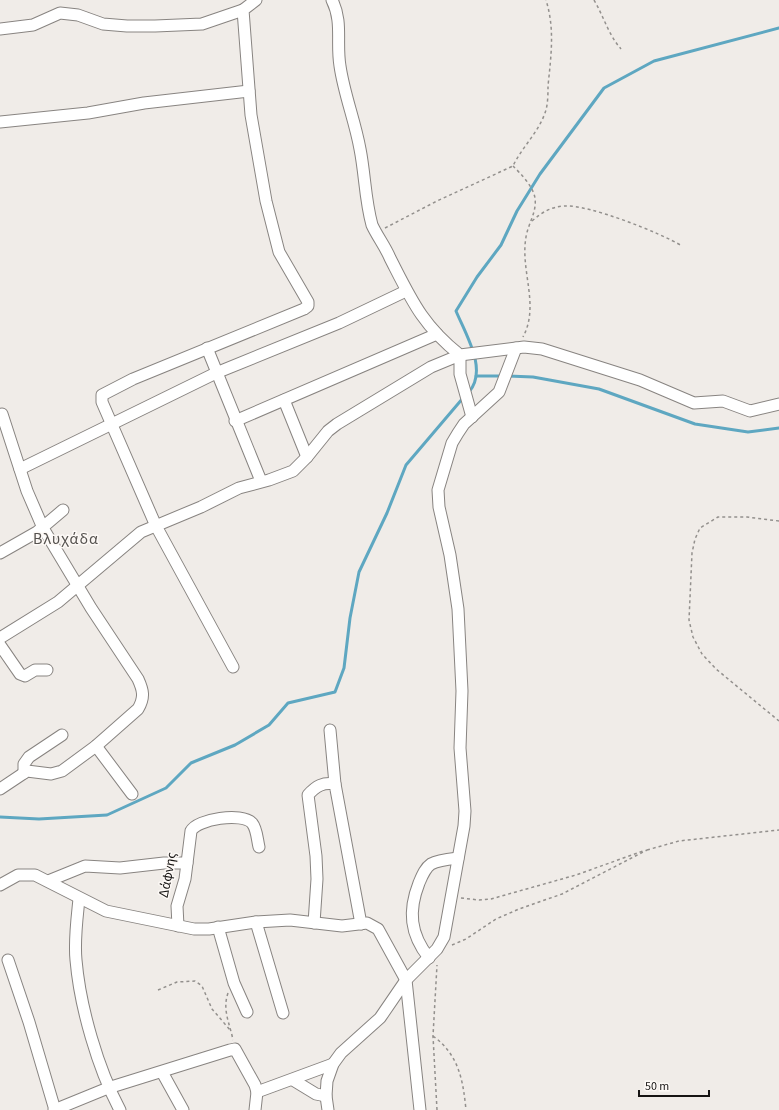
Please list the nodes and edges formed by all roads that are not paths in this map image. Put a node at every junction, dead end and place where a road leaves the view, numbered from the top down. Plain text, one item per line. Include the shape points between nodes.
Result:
1 (256, 0) edge
2 (332, 0) edge
3 (243, 10) junction
4 (0, 29) edge
5 (249, 91) junction
6 (0, 122) edge
7 (406, 291) junction
8 (437, 334) junction
9 (207, 348) junction
10 (516, 348) junction
11 (460, 355) junction
12 (216, 373) junction
13 (284, 400) junction
14 (779, 404) edge
15 (2, 414) dead end
16 (472, 417) junction
17 (235, 421) junction
18 (112, 425) junction
19 (307, 457) junction
20 (20, 469) junction
21 (261, 481) junction
22 (63, 510) dead end
23 (156, 526) junction
24 (43, 528) junction
25 (0, 553) edge
26 (78, 586) junction
27 (0, 638) edge
28 (0, 644) edge
29 (233, 667) dead end
30 (47, 670) dead end
31 (330, 730) dead end
32 (62, 735) dead end
33 (96, 746) junction
34 (24, 773) junction
35 (335, 784) junction
36 (0, 790) edge
37 (132, 794) dead end
38 (259, 847) dead end
39 (458, 858) junction
40 (187, 863) junction
41 (48, 881) junction
42 (0, 884) edge
43 (79, 899) junction
44 (256, 922) junction
45 (314, 923) junction
46 (361, 924) junction
47 (178, 926) junction
48 (218, 927) junction
49 (429, 958) junction
50 (8, 960) dead end
51 (406, 980) junction
52 (247, 1012) dead end
53 (283, 1013) dead end
54 (333, 1064) junction
55 (162, 1072) junction
56 (293, 1080) junction
57 (108, 1088) junction
58 (257, 1092) junction
59 (326, 1096) junction
60 (54, 1110) edge
61 (120, 1110) edge
62 (183, 1110) edge
63 (255, 1110) edge
64 (328, 1110) edge
65 (420, 1110) edge

1 - 3 street
2 - 7 street via 339,20 338,49 342,83 360,148 369,214
3 - 4 street via 202,24 155,26 103,24 78,15 60,13 33,25
3 - 5 street
5 - 6 street
5 - 9 street via 262,179 279,252 308,304 304,309
7 - 8 street via 419,314
7 - 12 street via 339,323
8 - 11 street
8 - 13 street
9 - 12 street
9 - 18 street via 102,395 102,402
10 - 11 street
10 - 14 street via 542,349 573,358 640,380 694,403 724,401 750,411
10 - 16 street via 498,392
11 - 16 street via 460,374
11 - 19 street via 431,367 337,424 323,436
12 - 17 street
12 - 18 street
13 - 17 street
13 - 19 street
15 - 20 street
16 - 39 street via 461,428 452,443 438,494 456,589 461,666 460,748 465,811
17 - 21 street
18 - 20 street
18 - 23 street
19 - 21 street via 293,471
20 - 24 street
21 - 23 street via 239,488
22 - 24 street
23 - 26 street via 133,538
23 - 29 street
24 - 25 street
24 - 26 street
26 - 27 street via 46,610
26 - 33 street via 144,691 138,709
28 - 30 street via 20,674 25,676 35,670
31 - 35 street
32 - 34 street via 29,757 24,764
33 - 34 street via 62,771 51,774 30,771
33 - 37 street
34 - 36 street
35 - 45 street via 320,784 308,795 317,871
35 - 46 street
38 - 40 street, Δάφνης via 255,829 247,819 225,818 205,822 193,826
39 - 49 street via 444,937 438,949
39 - 49 street via 430,864 414,898 411,912 413,923 422,949
40 - 41 street via 120,868 85,866
40 - 47 street, Δάφνης via 177,906
41 - 42 street via 35,875 24,874
41 - 43 street
43 - 47 street via 115,914
43 - 57 street via 75,959 78,982
44 - 45 street via 290,920
44 - 48 street
44 - 53 street
45 - 46 street via 342,926
46 - 51 street via 373,925 378,929
47 - 48 street via 194,929
48 - 52 street via 234,983
49 - 51 street
50 - 60 street via 30,1022
51 - 54 street via 380,1018
51 - 65 street
54 - 56 street
54 - 59 street via 327,1081
55 - 57 street
55 - 58 street via 235,1049
55 - 62 street
56 - 58 street
56 - 59 street via 316,1094
57 - 60 street
57 - 61 street
58 - 63 street
59 - 64 street

